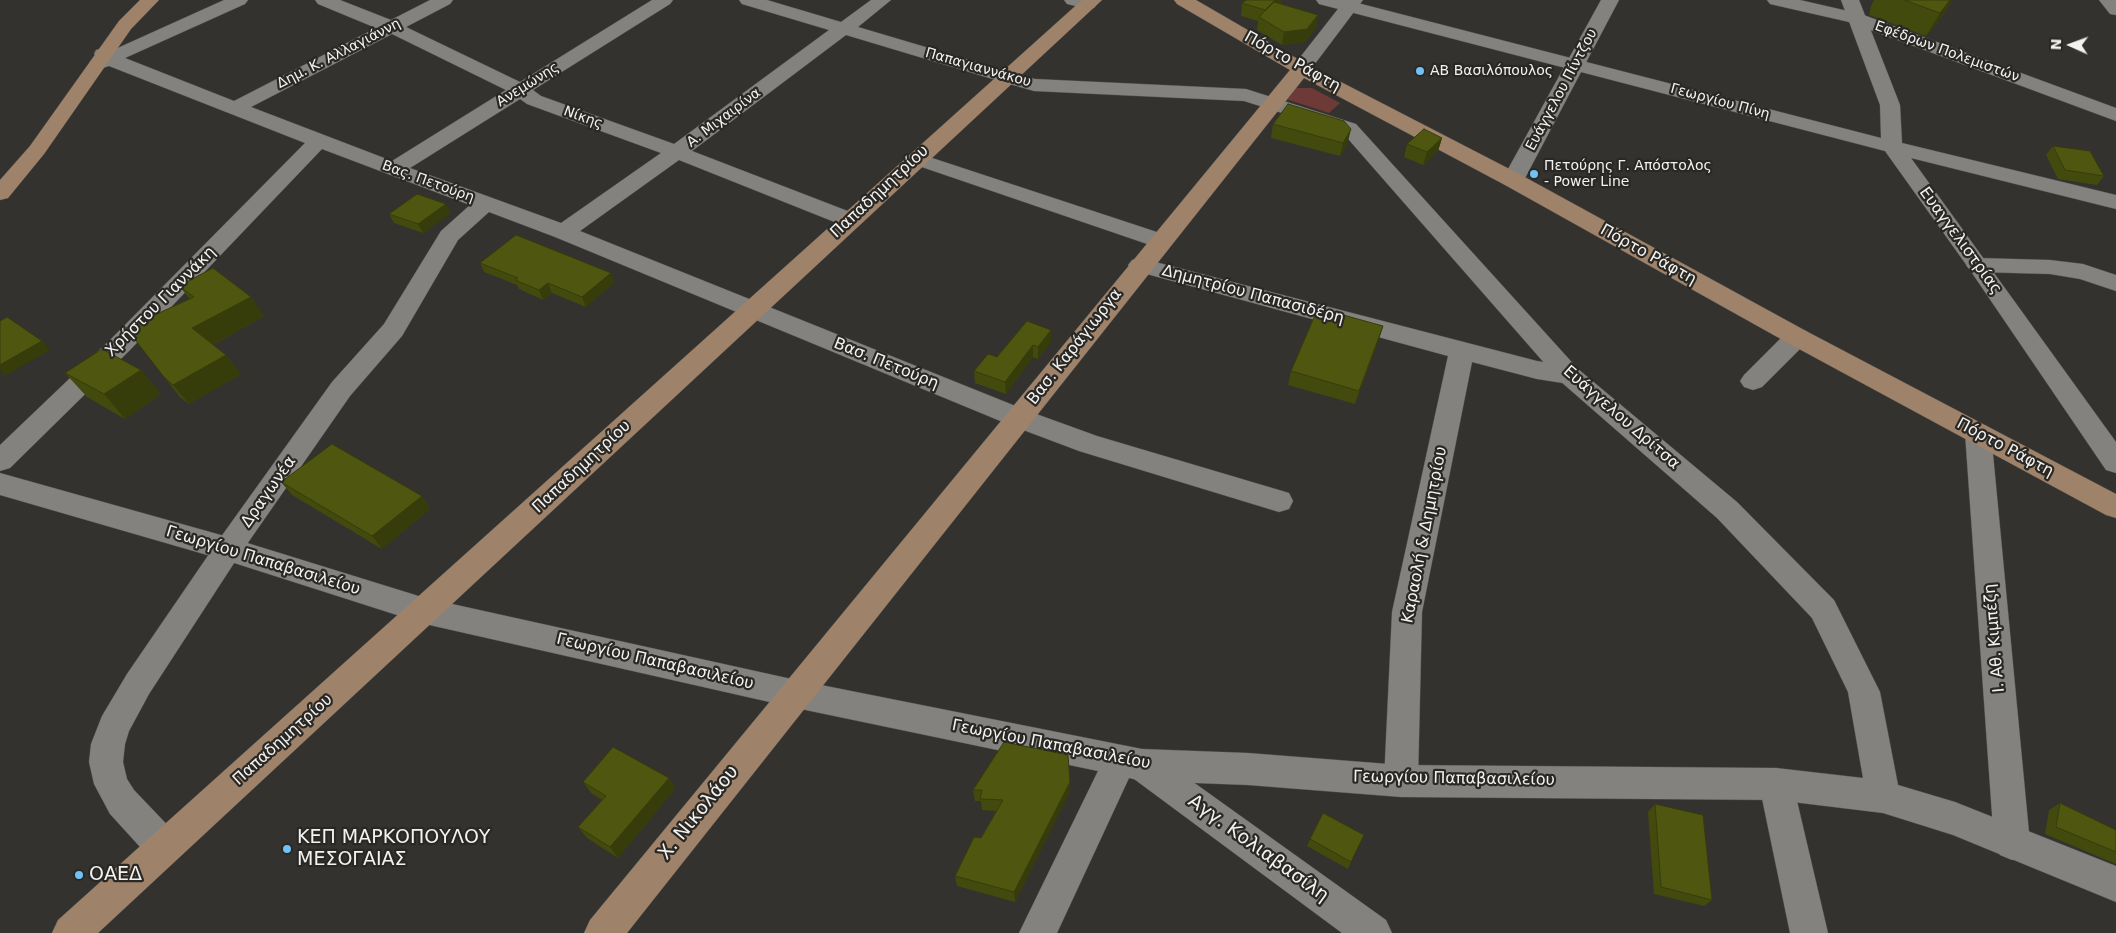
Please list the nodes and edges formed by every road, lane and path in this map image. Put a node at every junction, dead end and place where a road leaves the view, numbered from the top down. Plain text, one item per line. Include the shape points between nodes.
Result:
1 (150, 0) edge
2 (239, 0) edge
3 (324, 0) edge
4 (444, 0) edge
5 (664, 0) edge
6 (748, 0) edge
7 (882, 0) edge
8 (1183, 0) edge
9 (1325, 0) edge
10 (1610, 0) edge
11 (1776, 0) edge
12 (2108, 0) edge
13 (1085, 2) edge
14 (1352, 3) edge
15 (1852, 9) edge
16 (2116, 10) edge
17 (391, 27) junction
18 (844, 29) junction
19 (103, 59) junction
20 (1576, 64) junction
21 (1300, 69) junction
22 (1006, 77) junction
23 (521, 90) junction
24 (1273, 102) junction
25 (1370, 104) junction
26 (235, 108) junction
27 (2116, 115) edge
28 (1348, 128) junction
29 (319, 141) junction
30 (1892, 147) junction
31 (677, 152) junction
32 (916, 159) junction
33 (393, 169) junction
34 (1513, 180) junction
35 (0, 193) edge
36 (2116, 202) edge
37 (486, 203) junction
38 (850, 220) junction
39 (563, 232) junction
40 (1161, 241) junction
41 (1978, 264) junction
42 (1140, 265) junction
43 (2116, 283) edge
44 (752, 310) junction
45 (1797, 337) junction
46 (1462, 351) junction
47 (1569, 375) junction
48 (1753, 381) dead end
49 (1019, 418) junction
50 (1978, 433) junction
51 (0, 461) edge
52 (2116, 462) edge
53 (0, 484) edge
54 (1279, 501) dead end
55 (2116, 507) edge
56 (228, 549) junction
57 (425, 611) junction
58 (796, 694) junction
59 (1131, 762) junction
60 (1401, 781) junction
61 (1776, 784) junction
62 (1883, 797) junction
63 (2012, 843) junction
64 (164, 847) junction
65 (2116, 884) edge
66 (615, 929) edge
67 (71, 933) edge
68 (1038, 933) edge
69 (1373, 933) edge
70 (1809, 933) edge

1 - 19 main road via 125,25
2 - 19 street
3 - 17 street, Νίκης
4 - 17 street, Δημ. Κ. Αλλαγιάννη
5 - 23 street, Ανεμώνης
6 - 18 street, Παπαγιαννάκου
7 - 18 street, Α. Μιχαιρίνα
8 - 21 main road, Πόρτο Ράφτη
9 - 14 street, Γεωργίου Πίνη
10 - 20 street, Ευάγγελου Πίντζου
11 - 15 street, Εφέδρων Πολεμιστών
12 - 16 street
13 - 22 main road, Παπαδημητρίου
14 - 20 street, Γεωργίου Πίνη
14 - 21 street, Βασ. Καράγιωργα
15 - 27 street, Εφέδρων Πολεμιστών
15 - 30 street via 1890,105
17 - 23 street, Νίκης
17 - 26 street, Δημ. Κ. Αλλαγιάννη
18 - 22 street, Παπαγιαννάκου
18 - 31 street, Α. Μιχαιρίνα
19 - 26 street, Βας. Πετούρη
19 - 35 main road via 37,150
20 - 30 street, Γεωργίου Πίνη
20 - 34 street, Ευάγγελου Πίντζου
21 - 24 main road, Βασ. Καράγιωργα
21 - 25 main road, Πόρτο Ράφτη
22 - 24 street, Παπαγιαννάκου via 1034,85 1246,95
22 - 32 main road, Παπαδημητρίου
23 - 31 street, Νίκης via 534,100
23 - 33 street, Ανεμώνης
24 - 28 street, Ευάγγελου Δρίτσα
24 - 40 main road, Βασ. Καράγιωργα
25 - 28 street
25 - 34 main road, Πόρτο Ράφτη
26 - 29 street, Βας. Πετούρη
28 - 47 street, Ευάγγελου Δρίτσα
29 - 33 street, Βας. Πετούρη
29 - 51 street, Χρήστου Γιαννάκη via 121,344
30 - 36 street, Γεωργίου Πίνη
30 - 41 street, Ευαγγελιστρίας
31 - 38 street, Νίκης
31 - 39 street, Α. Μιχαιρίνα
32 - 38 main road, Παπαδημητρίου
32 - 40 street, Δημητρίου Παπασιδέρη
33 - 37 street, Βας. Πετούρη
34 - 45 main road, Πόρτο Ράφτη
37 - 39 street, Βας. Πετούρη
37 - 56 street, Δραγωνέα via 449,236 393,330 342,388
38 - 44 main road, Παπαδημητρίου
39 - 44 street, Βας. Πετούρη
40 - 42 main road, Βασ. Καράγιωργα
41 - 43 street via 2050,267 2083,272
41 - 52 street, Ευαγγελιστρίας
42 - 46 street, Δημητρίου Παπασιδέρη
42 - 49 main road, Βασ. Καράγιωργα
44 - 49 street, Βασ. Πετούρη
44 - 57 main road, Παπαδημητρίου
45 - 48 street
45 - 50 main road, Πόρτο Ράφτη
46 - 47 street, Δημητρίου Παπασιδέρη
46 - 60 street, Καραολή & Δημητρίου via 1407,612
47 - 62 street, Ευάγγελου Δρίτσα via 1727,510 1823,609 1864,692
49 - 54 street, Βασ. Πετούρη via 1089,444
49 - 58 main road, Βασ. Καράγιωργα
50 - 55 main road, Πόρτο Ράφτη
50 - 63 street, Ι. Αθ. Κιμπέζη
53 - 56 street, Γεωργίου Παπαβασιλείου
56 - 57 street, Γεωργίου Παπαβασιλείου
56 - 64 street, Δραγωνέα via 138,684 108,744 106,762 111,784 122,802
57 - 58 street, Γεωργίου Παπαβασιλείου
57 - 64 main road, Παπαδημητρίου
58 - 59 street, Γεωργίου Παπαβασιλείου
58 - 66 main road, Χ. Νικολάου
59 - 60 street, Γεωργίου Παπαβασιλείου
59 - 68 street
59 - 69 street, Αγγ. Κολιαβασίλη
60 - 61 street, Γεωργίου Παπαβασιλείου
61 - 62 street, Γεωργίου Παπαβασιλείου
61 - 70 street
62 - 63 street, Γεωργίου Παπαβασιλείου via 1955,819
63 - 65 street, Γεωργίου Παπαβασιλείου
64 - 67 main road, Παπαδημητρίου

